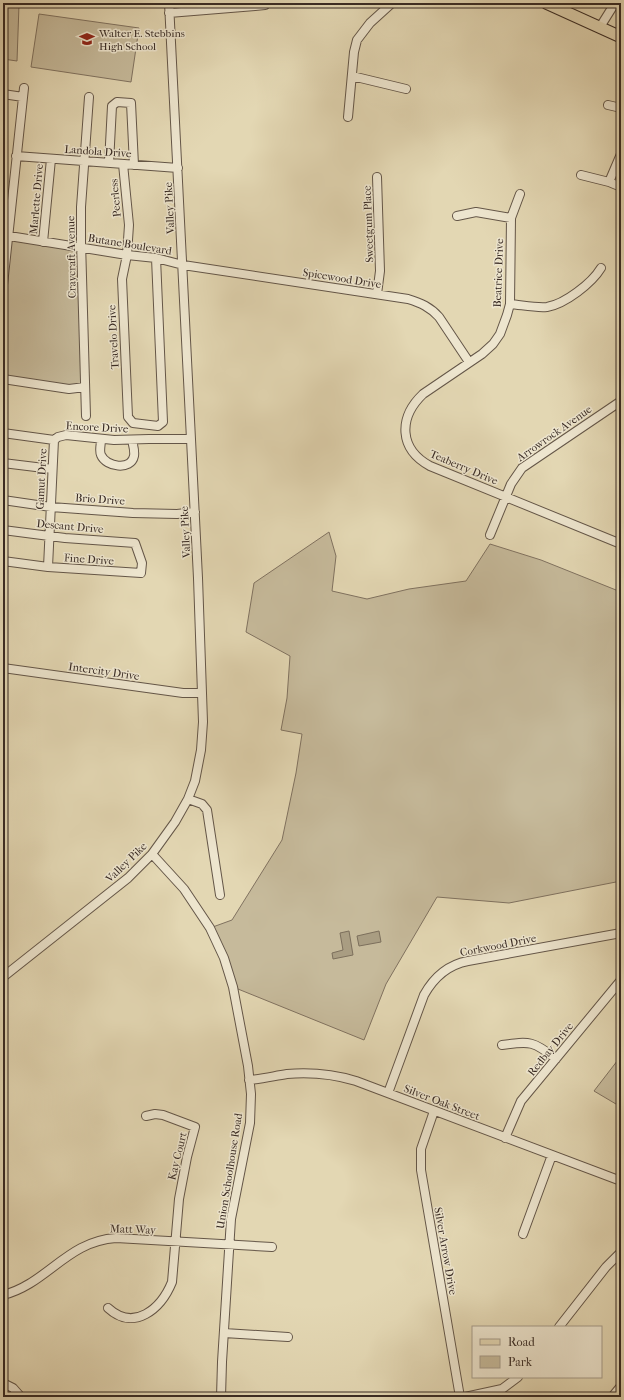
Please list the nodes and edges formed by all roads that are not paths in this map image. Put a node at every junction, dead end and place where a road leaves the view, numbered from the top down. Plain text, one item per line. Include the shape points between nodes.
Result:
1 (169, 3) edge
2 (265, 3) edge
3 (392, 3) edge
4 (546, 3) edge
5 (615, 3) edge
6 (170, 13) junction
7 (600, 27) junction
8 (621, 38) edge
9 (352, 76) junction
10 (24, 88) dead end
11 (406, 89) dead end
12 (3, 94) edge
13 (88, 97) dead end
14 (23, 98) junction
15 (608, 105) dead end
16 (621, 108) edge
17 (348, 117) dead end
18 (621, 154) edge
19 (16, 156) junction
20 (51, 159) junction
21 (84, 162) junction
22 (109, 163) junction
23 (123, 164) junction
24 (134, 165) junction
25 (178, 168) junction
26 (581, 175) dead end
27 (377, 177) dead end
28 (609, 182) junction
29 (621, 187) edge
30 (520, 194) dead end
31 (457, 216) dead end
32 (511, 218) junction
33 (6, 236) edge
34 (43, 242) junction
35 (82, 247) junction
36 (127, 254) junction
37 (156, 258) junction
38 (183, 265) junction
39 (601, 268) dead end
40 (3, 285) edge
41 (377, 294) junction
42 (510, 304) junction
43 (469, 362) junction
44 (3, 379) edge
45 (85, 387) junction
46 (621, 401) edge
47 (86, 416) dead end
48 (3, 433) edge
49 (191, 439) junction
50 (54, 440) junction
51 (102, 440) junction
52 (132, 440) junction
53 (3, 463) edge
54 (52, 469) junction
55 (505, 496) junction
56 (3, 500) edge
57 (51, 507) junction
58 (195, 512) junction
59 (3, 530) edge
60 (490, 535) dead end
61 (50, 536) junction
62 (135, 543) joint
63 (621, 544) edge
64 (3, 561) edge
65 (48, 567) junction
66 (3, 668) edge
67 (202, 693) junction
68 (188, 799) junction
69 (152, 854) junction
70 (220, 895) dead end
71 (621, 933) edge
72 (3, 977) edge
73 (621, 980) edge
74 (502, 1045) dead end
75 (556, 1059) junction
76 (250, 1080) junction
77 (388, 1093) junction
78 (434, 1111) junction
79 (146, 1116) dead end
80 (505, 1138) junction
81 (552, 1155) junction
82 (621, 1181) edge
83 (523, 1234) dead end
84 (175, 1242) junction
85 (229, 1245) junction
86 (272, 1247) dead end
87 (621, 1252) edge
88 (3, 1295) edge
89 (108, 1308) dead end
90 (560, 1326) edge
91 (224, 1333) junction
92 (288, 1336) dead end
93 (517, 1378) edge
94 (3, 1383) edge
95 (621, 1386) edge
96 (21, 1397) edge
97 (221, 1397) edge
98 (460, 1397) edge
99 (465, 1397) edge
100 (612, 1397) edge

1 - 6 street, Valley Pike
2 - 6 street
3 - 9 street via 370,23 357,40
4 - 7 main road
5 - 7 street
6 - 25 street, Valley Pike
7 - 8 main road
9 - 11 street
9 - 17 street
10 - 14 street
12 - 14 street
13 - 21 street, Craycraft Avenue
14 - 19 street
15 - 16 street
18 - 28 street
19 - 20 street, Landola Drive
19 - 33 street
20 - 21 street, Landola Drive
20 - 34 street, Marlette Drive
21 - 22 street, Landola Drive
21 - 35 street, Craycraft Avenue
22 - 23 street, Landola Drive
22 - 24 street via 112,106 117,102 131,103
23 - 24 street, Landola Drive
23 - 36 street, Peerless via 129,225
24 - 25 street, Landola Drive
25 - 38 street, Valley Pike
26 - 28 street
27 - 41 street, Sweetgum Place via 380,271
28 - 29 street
30 - 32 street, Beatrice Drive
31 - 32 street via 476,212
32 - 42 street, Beatrice Drive
33 - 34 street, Butane Boulevard
33 - 40 street
34 - 35 street, Butane Boulevard
35 - 36 street, Butane Boulevard
35 - 45 street, Craycraft Avenue
36 - 37 street, Butane Boulevard
36 - 37 street, Travelo Drive via 122,279 128,417 133,423 158,426 163,422
37 - 38 street, Butane Boulevard
38 - 41 street, Spicewood Drive
38 - 49 street, Valley Pike
39 - 42 street via 592,280 554,305 541,307
41 - 43 street, Spicewood Drive via 408,299 428,307 439,317
42 - 43 street, Beatrice Drive via 504,325 493,344
43 - 55 street, Teaberry Drive via 416,401 406,421 407,439 412,451 424,463
44 - 45 street via 69,389
45 - 47 street, Craycraft Avenue
46 - 55 street, Arrowrock Avenue via 525,466 515,477
48 - 50 street, Encore Drive
49 - 52 street, Encore Drive
49 - 58 street, Valley Pike
50 - 51 street, Encore Drive via 66,435
50 - 54 street, Gamut Drive
51 - 52 street, Encore Drive
51 - 52 street via 100,454 118,466 133,460
53 - 54 street
54 - 57 street, Gamut Drive
55 - 60 street, Arrowrock Avenue
55 - 63 street, Teaberry Drive
56 - 57 street, Brio Drive
57 - 58 street, Brio Drive via 177,514
57 - 61 street, Gamut Drive
58 - 67 street, Valley Pike
59 - 61 street, Descant Drive
61 - 62 street, Descant Drive
61 - 65 street, Gamut Drive
62 - 65 street, Fine Drive via 142,563 141,573
64 - 65 street, Fine Drive
66 - 67 street, Intercity Drive via 183,693
67 - 68 street, Valley Pike via 201,750
68 - 69 street, Valley Pike
68 - 70 street via 202,804 207,810
69 - 72 street, Valley Pike via 128,878
69 - 76 street, Union Schoolhouse Road via 195,904 224,958 237,1005
71 - 77 street, Corkwood Drive via 468,961 445,970 433,980 424,995
73 - 75 street, Redbay Drive
74 - 75 street via 520,1042 535,1044
75 - 80 street, Redbay Drive via 521,1101
76 - 77 street, Silver Oak Street via 287,1074 326,1074 356,1081
76 - 85 street, Union Schoolhouse Road via 250,1123 234,1198
77 - 78 street, Silver Oak Street
78 - 80 street, Silver Oak Street
78 - 98 street, Silver Arrow Drive via 421,1149 421,1170
79 - 84 street, Kay Court via 164,1115 195,1127 181,1186
80 - 81 street, Silver Oak Street
81 - 82 street, Silver Oak Street
81 - 83 street
84 - 85 street, Matt Way
84 - 88 street, Matt Way via 105,1239 74,1251 29,1284
84 - 89 street via 172,1282 168,1293 154,1309 138,1317 123,1318
85 - 86 street, Matt Way
85 - 91 street, Union Schoolhouse Road
87 - 90 street
91 - 92 street
91 - 97 street, Union Schoolhouse Road
93 - 99 street via 502,1389
94 - 96 street via 14,1388
95 - 100 street

